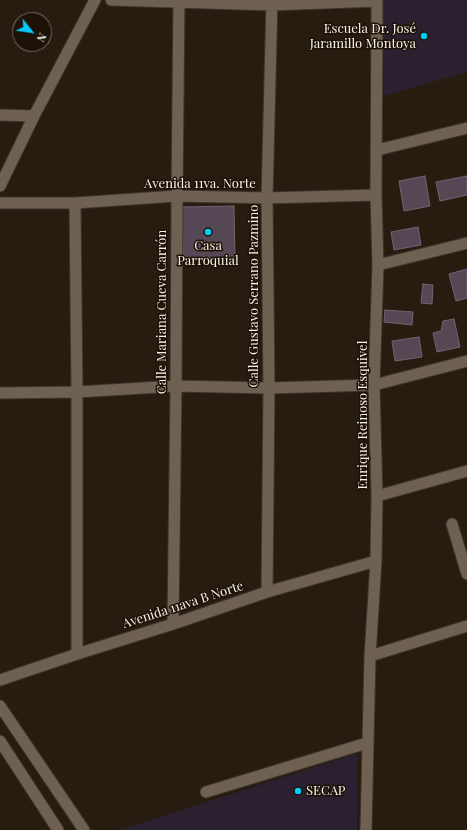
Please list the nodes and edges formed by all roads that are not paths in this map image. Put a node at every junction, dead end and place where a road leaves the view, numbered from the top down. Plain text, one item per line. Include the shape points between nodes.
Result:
1 (95, 0) edge
2 (111, 0) edge
3 (377, 0) edge
4 (179, 1) edge
5 (272, 2) edge
6 (0, 115) edge
7 (34, 116) junction
8 (467, 128) edge
9 (376, 150) junction
10 (0, 186) edge
11 (376, 195) junction
12 (177, 196) junction
13 (268, 198) junction
14 (75, 203) junction
15 (0, 204) edge
16 (467, 243) edge
17 (378, 265) junction
18 (467, 361) edge
19 (374, 384) junction
20 (176, 386) junction
21 (269, 388) junction
22 (76, 392) junction
23 (0, 393) edge
24 (467, 470) edge
25 (377, 496) junction
26 (452, 524) dead end
27 (376, 561) junction
28 (467, 574) edge
29 (266, 592) junction
30 (173, 624) junction
31 (467, 626) edge
32 (77, 654) junction
33 (370, 656) junction
34 (0, 680) edge
35 (0, 706) edge
36 (0, 741) edge
37 (367, 743) junction
38 (206, 792) dead end
39 (58, 830) edge
40 (84, 830) edge
41 (366, 830) edge

1 - 7 street
2 - 4 street
3 - 5 street
3 - 9 street, Enrique Reinoso Esquivel
4 - 5 street
4 - 12 street, Calle Mariana Cueva Carrón
5 - 13 street, Calle Gustavo Serrano Pazmino
6 - 7 street
7 - 10 street
8 - 9 street
9 - 11 street, Enrique Reinoso Esquivel
11 - 13 street, Avenida 11va. Norte
11 - 17 street, Enrique Reinoso Esquivel
12 - 13 street, Avenida 11va. Norte
12 - 14 street, Avenida 11va. Norte
12 - 20 street, Calle Mariana Cueva Carrón
13 - 21 street, Calle Gustavo Serrano Pazmino
14 - 15 street, Avenida 11va. Norte
14 - 22 street
16 - 17 street
17 - 19 street, Enrique Reinoso Esquivel
18 - 19 street
19 - 21 street
19 - 25 street, Enrique Reinoso Esquivel
20 - 21 street
20 - 22 street
20 - 30 street, Calle Mariana Cueva Carrón
21 - 29 street, Calle Gustavo Serrano Pazmino
22 - 23 street
22 - 32 street
24 - 25 street
25 - 27 street, Enrique Reinoso Esquivel
26 - 28 street
27 - 29 street, Avenida 11ava B Norte
27 - 33 street, Enrique Reinoso Esquivel
29 - 30 street, Avenida 11ava B Norte
30 - 32 street, Avenida 11ava B Norte
31 - 33 street
32 - 34 street, Avenida 11ava B Norte
33 - 37 street, Enrique Reinoso Esquivel
35 - 40 street
36 - 39 street
37 - 38 street
37 - 41 street, Enrique Reinoso Esquivel

